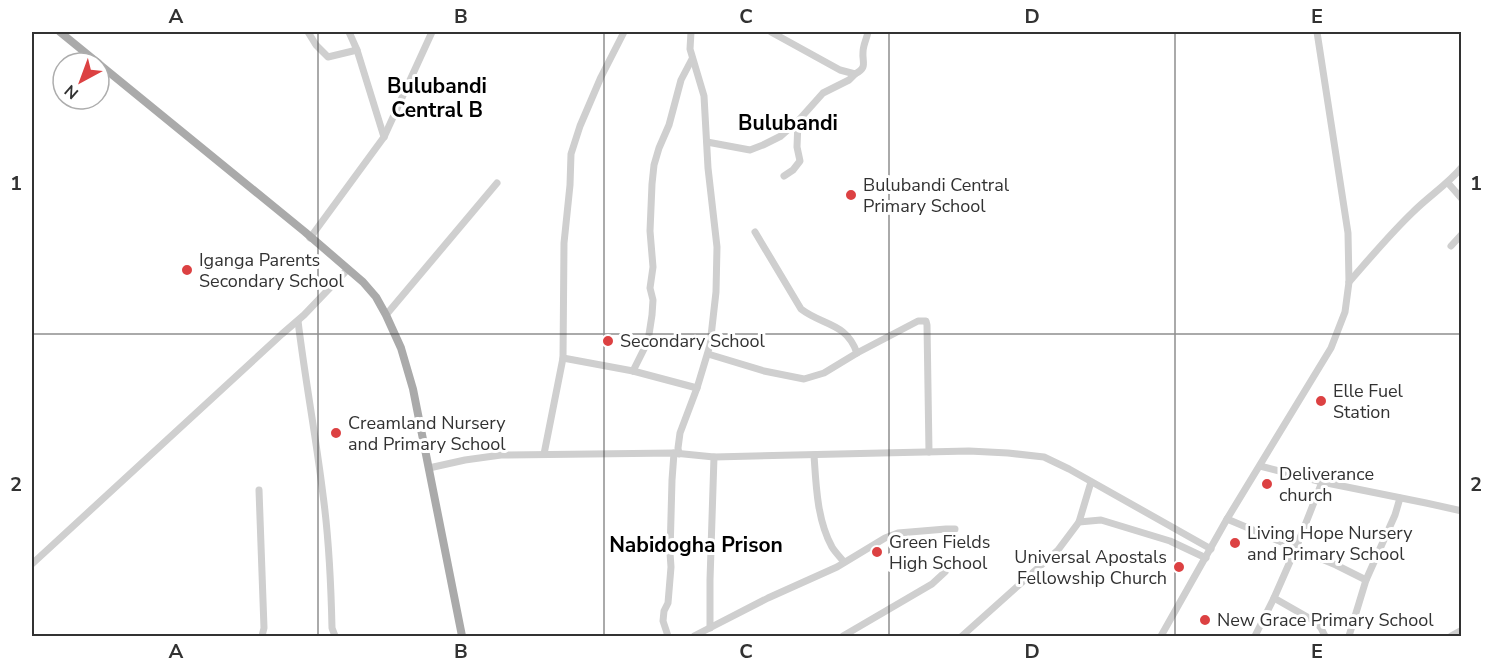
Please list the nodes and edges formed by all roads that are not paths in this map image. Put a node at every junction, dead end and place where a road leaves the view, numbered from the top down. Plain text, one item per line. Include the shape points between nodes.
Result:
1 (60, 32) edge
2 (308, 32) edge
3 (350, 32) edge
4 (432, 32) edge
5 (624, 32) edge
6 (691, 32) edge
7 (771, 32) edge
8 (868, 32) edge
9 (1317, 32) edge
10 (357, 50) junction
11 (83, 51) edge
12 (692, 59) junction
13 (855, 74) junction
14 (111, 75) edge
15 (798, 121) junction
16 (384, 137) junction
17 (708, 142) junction
18 (1461, 166) edge
19 (784, 176) dead end
20 (497, 183) dead end
21 (1448, 183) junction
22 (1461, 199) edge
23 (755, 231) dead end
24 (1461, 234) edge
25 (310, 238) junction
26 (1451, 246) dead end
27 (348, 269) junction
28 (1348, 282) junction
29 (386, 315) junction
30 (298, 321) junction
31 (857, 353) junction
32 (708, 354) junction
33 (563, 358) junction
34 (633, 371) junction
35 (697, 388) junction
36 (929, 452) junction
37 (544, 454) junction
38 (677, 454) junction
39 (814, 455) junction
40 (714, 457) junction
41 (1260, 466) junction
42 (429, 468) junction
43 (1091, 482) junction
44 (1322, 482) junction
45 (259, 490) dead end
46 (1400, 498) junction
47 (1461, 511) edge
48 (1227, 519) junction
49 (1079, 522) junction
50 (955, 529) dead end
51 (1296, 548) junction
52 (1210, 549) junction
53 (1206, 558) junction
54 (844, 562) junction
55 (32, 564) edge
56 (945, 572) dead end
57 (1366, 580) junction
58 (1274, 598) junction
59 (710, 628) junction
60 (1461, 630) edge
61 (262, 636) edge
62 (334, 636) edge
63 (462, 636) edge
64 (668, 636) edge
65 (694, 636) edge
66 (843, 636) edge
67 (962, 636) edge
68 (1161, 636) edge
69 (1255, 636) edge
70 (1325, 636) edge
71 (1349, 636) edge
72 (1451, 636) edge

1 - 11 main road
2 - 10 street via 328,57
3 - 10 street
4 - 16 street
5 - 33 street via 601,77 571,154 564,243
6 - 12 street
7 - 13 street via 840,70
8 - 13 street via 863,51 865,61
9 - 28 street via 1348,233
10 - 16 street
12 - 17 street via 704,96
12 - 34 street via 681,80 654,165 650,231 652,315 648,341
13 - 15 street via 823,93
14 - 25 main road
15 - 17 street via 781,136 750,150
15 - 19 street via 800,162
16 - 25 street
17 - 32 street via 717,247
18 - 21 street
20 - 29 street
21 - 22 street
21 - 28 street via 1404,221
23 - 31 street via 801,309 843,331
24 - 26 street
25 - 27 main road
27 - 29 main road via 376,297
27 - 30 street
28 - 41 street via 1345,312 1331,348
29 - 42 main road via 413,389
30 - 55 street
30 - 62 street via 324,496
31 - 32 street via 824,373 804,379
31 - 36 street via 918,321 926,321
32 - 35 street
33 - 34 street
33 - 37 street
34 - 35 street
35 - 38 street via 680,433
36 - 39 street
36 - 43 street via 1044,457
37 - 38 street
37 - 42 street via 501,455
38 - 40 street
38 - 64 street via 672,480 669,603 663,621
39 - 40 street
39 - 54 street via 823,520 834,549
40 - 59 street
41 - 44 street
41 - 48 street
42 - 63 main road
43 - 49 street
43 - 52 street
44 - 46 street
44 - 51 street
45 - 61 street
46 - 47 street
46 - 57 street
48 - 51 street
48 - 52 street
49 - 53 street via 1101,520 1170,541
49 - 67 street via 1058,550
50 - 54 street via 898,533
51 - 57 street
51 - 58 street
52 - 53 street
53 - 68 street
54 - 59 street
56 - 66 street via 932,584
57 - 71 street
58 - 69 street
58 - 70 street via 1316,622
59 - 65 street
60 - 72 street

